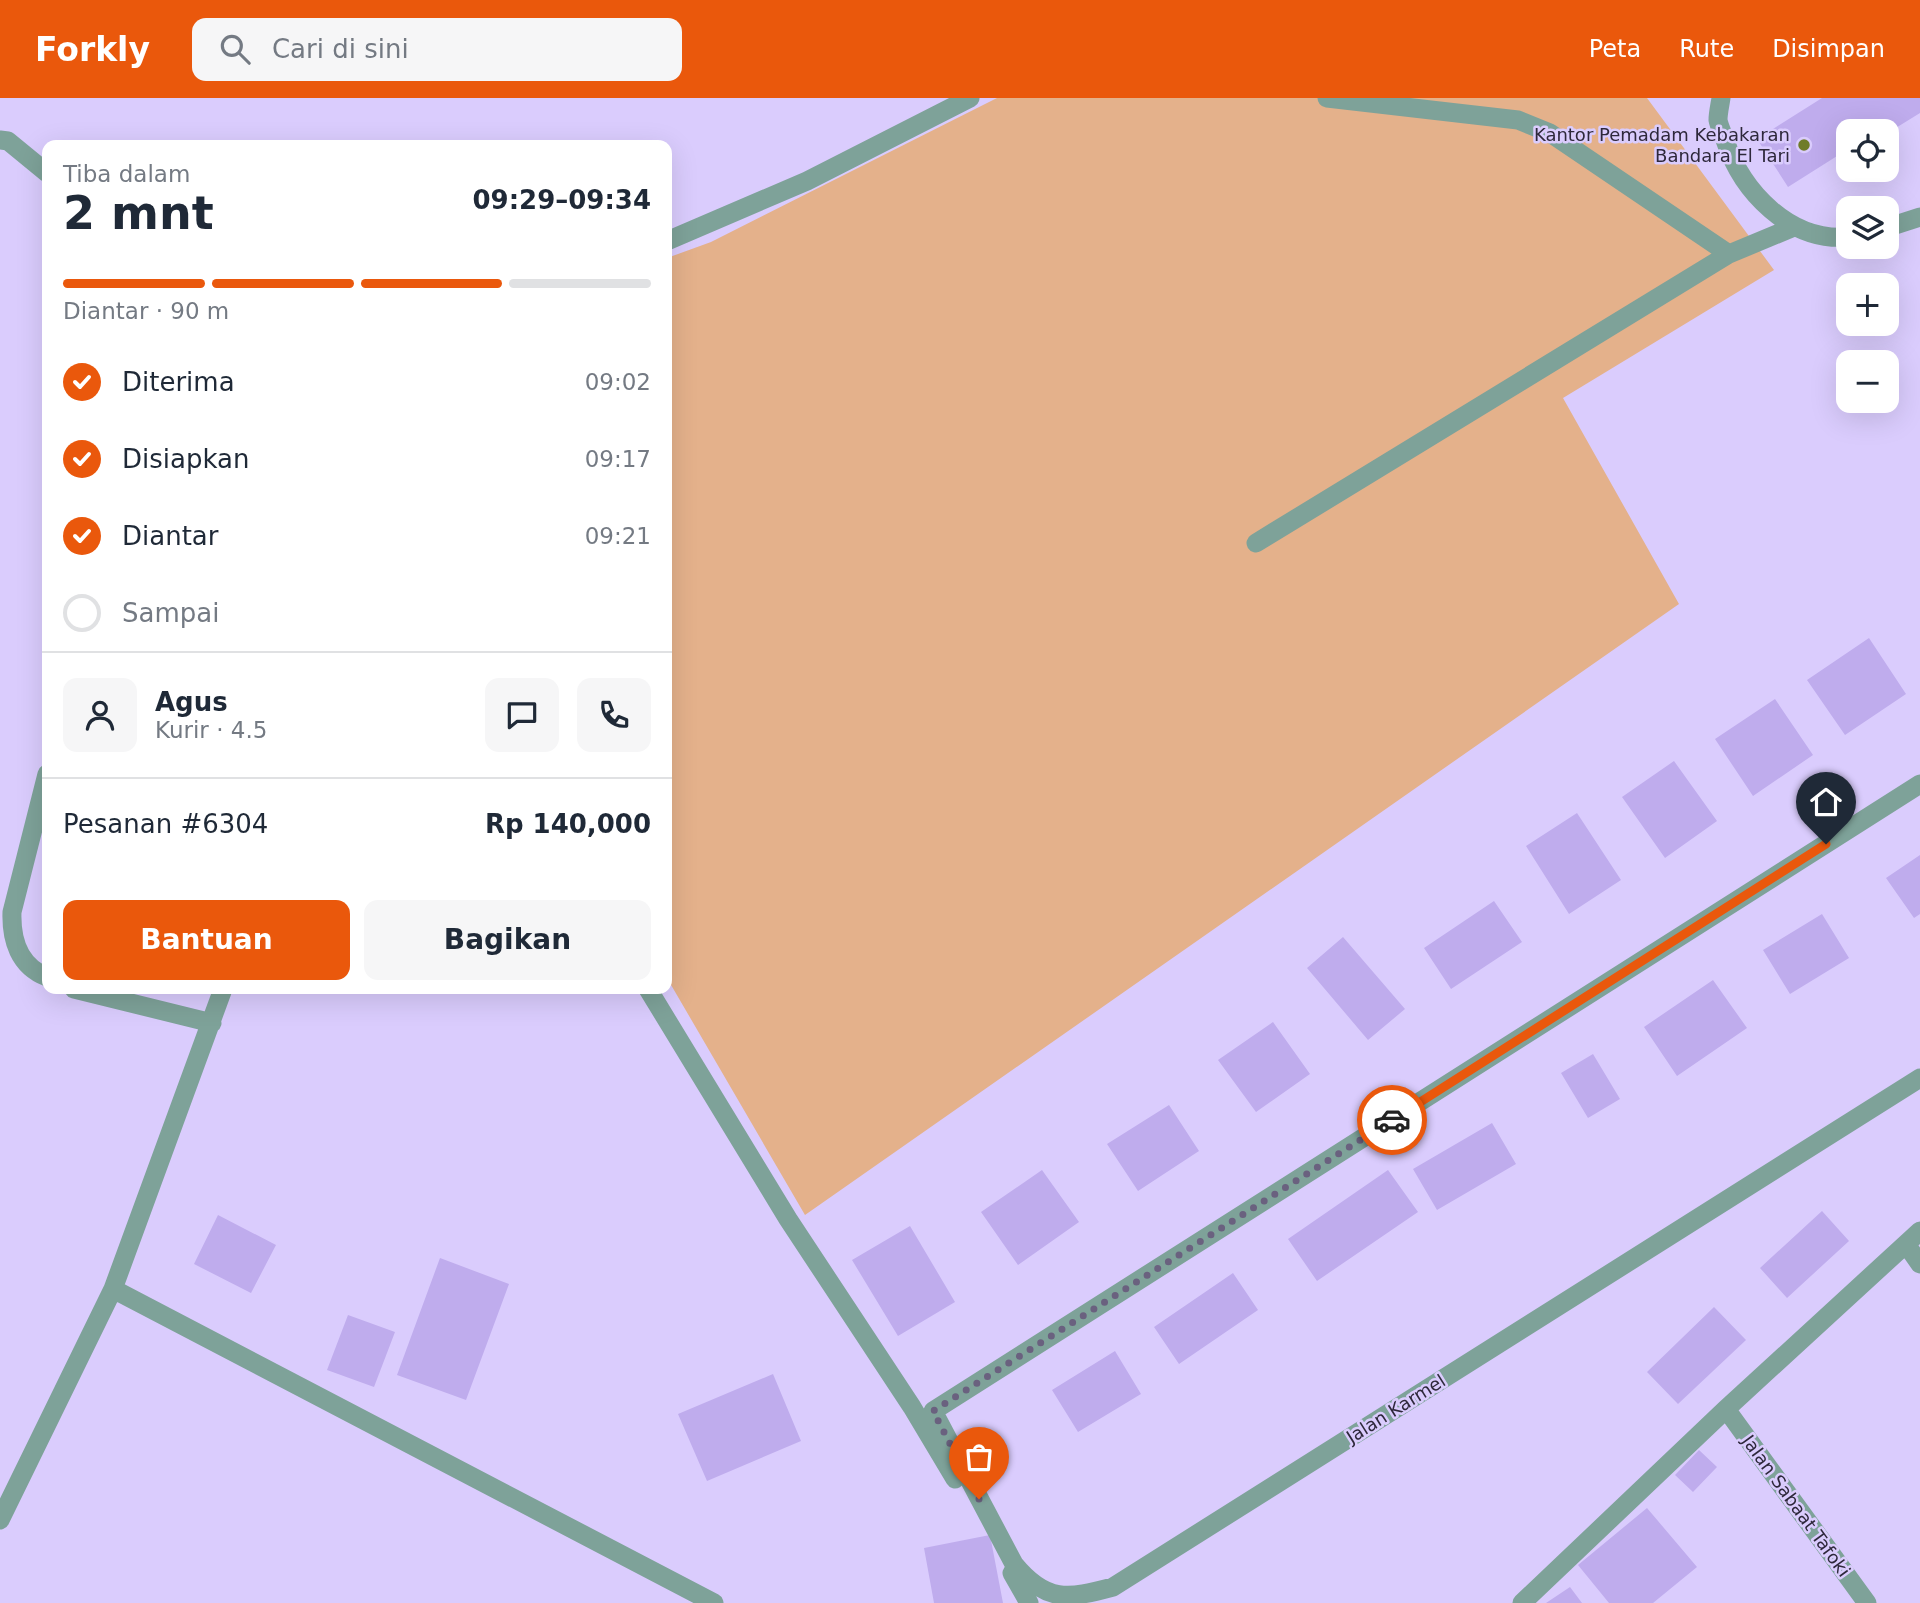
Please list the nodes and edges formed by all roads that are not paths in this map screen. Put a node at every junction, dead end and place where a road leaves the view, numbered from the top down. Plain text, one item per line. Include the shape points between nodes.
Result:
1 (970, 98) edge
2 (1327, 98) edge
3 (1721, 98) edge
4 (0, 140) edge
5 (42, 169) edge
6 (1920, 217) edge
7 (1899, 224) edge
8 (1794, 227) junction
9 (1836, 238) edge
10 (672, 239) edge
11 (1729, 254) junction
12 (1256, 543) dead end
13 (1920, 784) edge
14 (42, 794) edge
15 (42, 975) edge
16 (95, 994) edge
17 (221, 994) edge
18 (651, 994) edge
19 (212, 1023) junction
20 (1920, 1078) edge
21 (1913, 1238) edge
22 (1920, 1264) edge
23 (113, 1289) junction
24 (1726, 1409) junction
25 (0, 1520) edge
26 (714, 1603) edge
27 (1029, 1603) edge
28 (1522, 1603) edge
29 (1867, 1603) edge

1 - 10 street via 807,181
2 - 11 street via 1518,120 1550,132
3 - 8 street via 1718,120 1731,160 1756,198
4 - 5 street via 8,141
6 - 7 street
8 - 9 street
8 - 11 street
11 - 12 street
13 - 20 street, Jalan Karmel via 933,1411 1014,1564 1028,1581 1054,1596 1113,1587
14 - 15 street via 12,912 11,934 18,951
16 - 19 street
17 - 19 street
18 - 27 street via 788,1219 912,1407
19 - 23 street
21 - 22 street
21 - 24 street
23 - 25 street
23 - 26 street
24 - 28 street
24 - 29 street, Jalan Sabaat Tafoki

